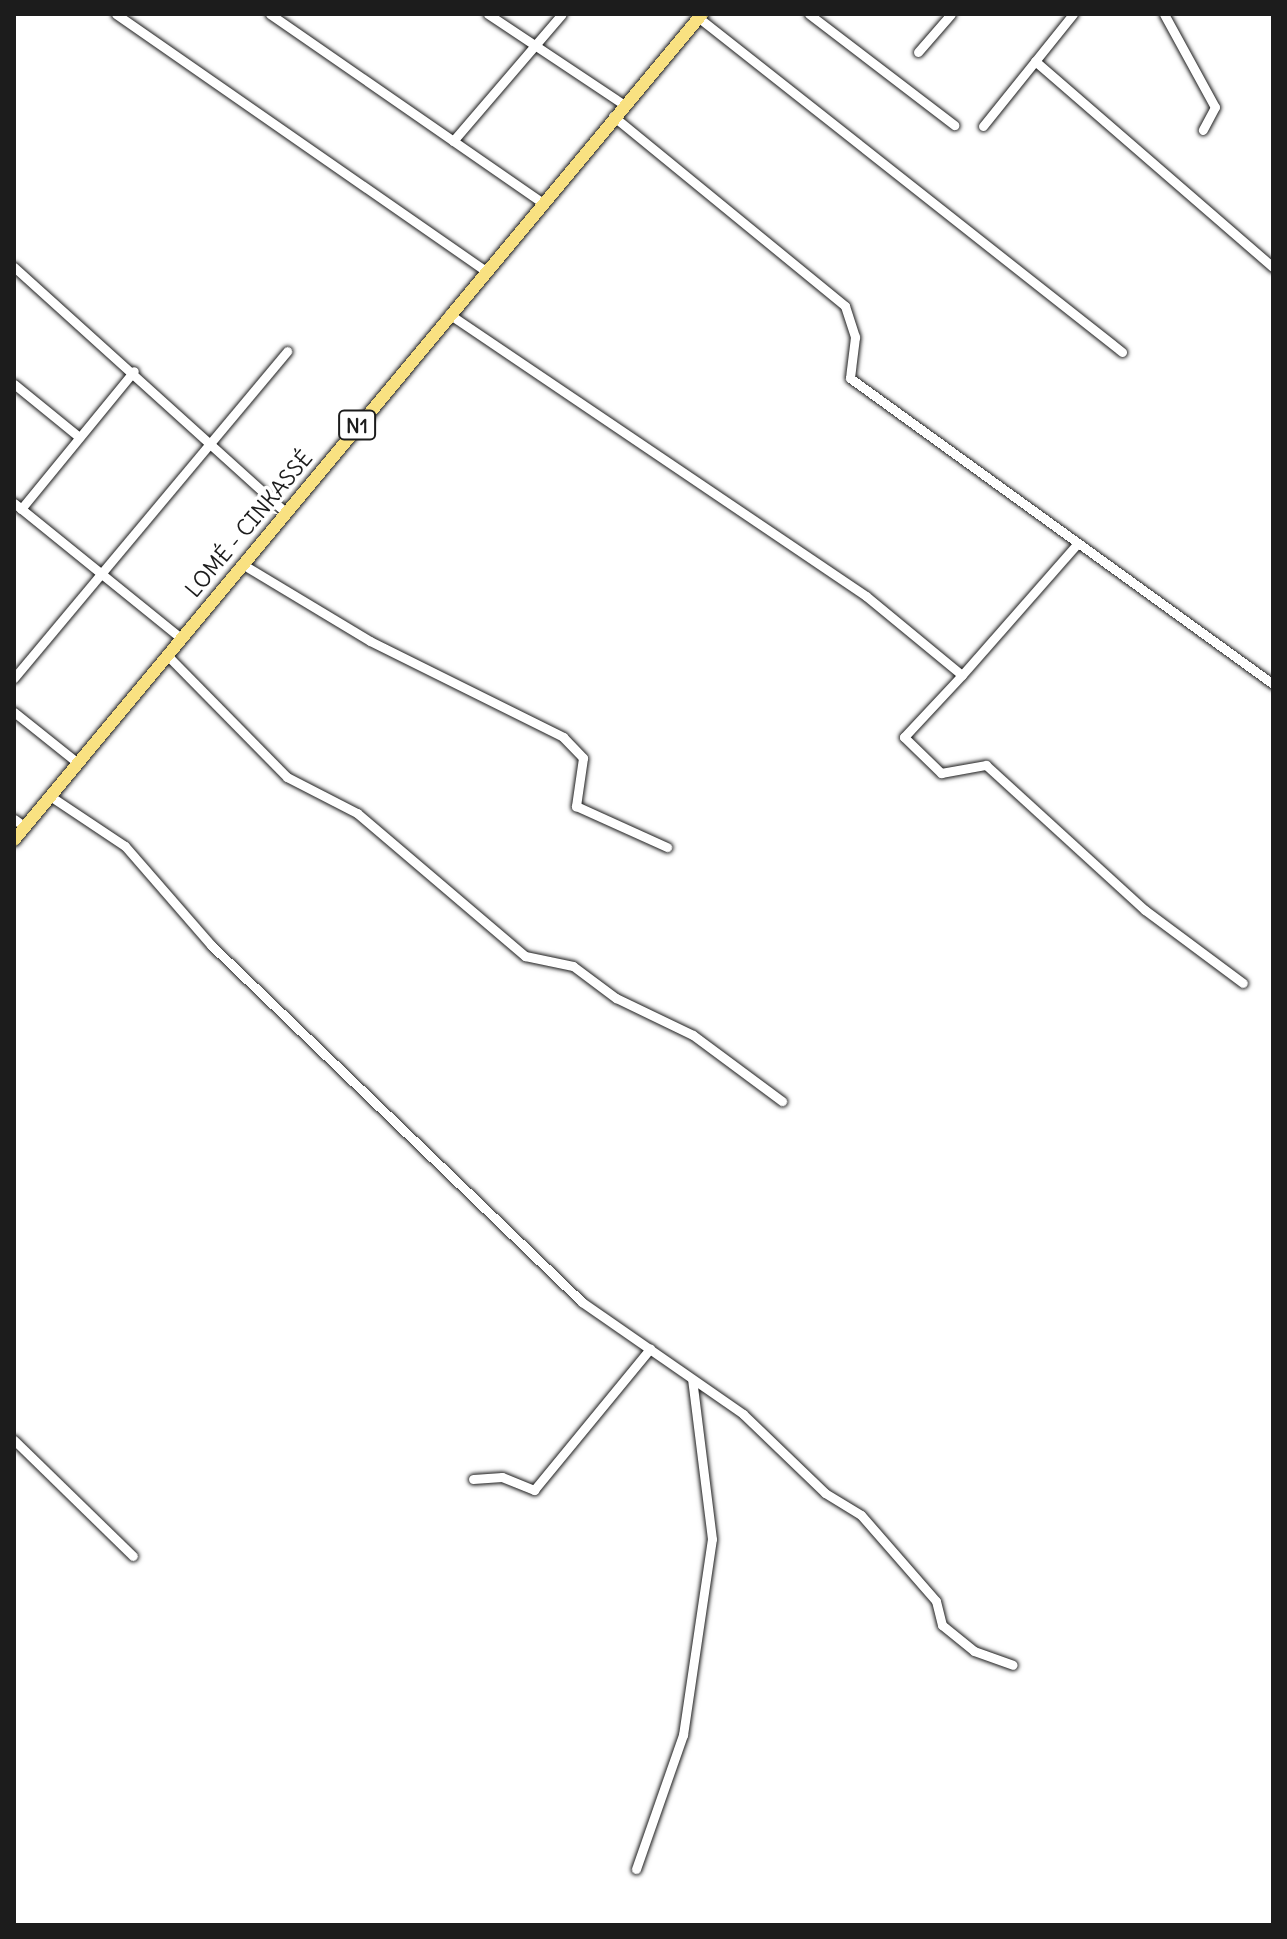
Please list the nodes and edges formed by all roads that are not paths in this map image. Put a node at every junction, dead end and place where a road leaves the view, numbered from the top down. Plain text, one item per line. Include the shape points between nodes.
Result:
1 (116, 14) edge
2 (270, 14) edge
3 (488, 14) edge
4 (562, 14) edge
5 (809, 14) edge
6 (951, 14) edge
7 (1073, 14) edge
8 (1164, 14) edge
9 (701, 16) edge
10 (537, 47) junction
11 (918, 52) dead end
12 (1035, 61) junction
13 (623, 104) junction
14 (613, 116) junction
15 (954, 125) dead end
16 (983, 126) dead end
17 (1203, 130) dead end
18 (453, 141) junction
19 (542, 202) junction
20 (14, 267) edge
21 (1273, 267) edge
22 (485, 270) junction
23 (449, 314) junction
24 (287, 351) dead end
25 (1122, 352) dead end
26 (134, 371) junction
27 (14, 384) edge
28 (79, 437) junction
29 (210, 449) junction
30 (17, 506) edge
31 (285, 512) junction
32 (1077, 544) junction
33 (242, 564) junction
34 (101, 573) junction
35 (181, 638) junction
36 (167, 655) junction
37 (962, 675) junction
38 (14, 678) edge
39 (1273, 684) edge
40 (14, 712) edge
41 (78, 763) junction
42 (50, 796) junction
43 (19, 823) edge
44 (14, 840) edge
45 (667, 847) dead end
46 (1243, 983) dead end
47 (782, 1101) dead end
48 (650, 1349) junction
49 (692, 1379) junction
50 (14, 1440) edge
51 (473, 1479) dead end
52 (133, 1556) dead end
53 (1013, 1665) dead end
54 (636, 1869) dead end

1 - 22 street
2 - 18 street
3 - 10 street
4 - 10 street
5 - 15 street
6 - 11 street
7 - 12 street
8 - 17 street via 1215,107
9 - 13 highway, LOMÉ - CINKASSÉ / N1
9 - 25 street
10 - 13 street
10 - 18 street
12 - 16 street
12 - 21 street
13 - 14 highway, LOMÉ - CINKASSÉ / N1
14 - 19 highway, LOMÉ - CINKASSÉ / N1
14 - 32 street via 845,306 855,337 850,378
18 - 19 street
19 - 22 highway, LOMÉ - CINKASSÉ / N1
20 - 26 street
22 - 23 highway, LOMÉ - CINKASSÉ / N1
23 - 31 highway, LOMÉ - CINKASSÉ / N1
23 - 37 street via 866,596
24 - 29 street
26 - 28 street
26 - 29 street
27 - 28 street
28 - 30 street
29 - 31 street
29 - 34 street
30 - 34 street
31 - 33 highway, LOMÉ - CINKASSÉ / N1
32 - 37 street
32 - 39 street
33 - 35 highway, LOMÉ - CINKASSÉ / N1
33 - 45 street via 370,641 563,737 583,758 576,806
34 - 35 street
34 - 38 street
35 - 36 highway, LOMÉ - CINKASSÉ / N1
36 - 41 highway, LOMÉ - CINKASSÉ / N1
36 - 47 street via 287,777 357,813 525,956 573,966 616,998 693,1035
37 - 46 street via 904,737 941,773 986,765 1145,910
40 - 41 street
41 - 42 highway, LOMÉ - CINKASSÉ / N1
42 - 43 highway, LOMÉ - CINKASSÉ / N1
42 - 48 street via 125,846 211,945 582,1302
43 - 44 highway, LOMÉ - CINKASSÉ / N1
48 - 49 street
48 - 51 street via 534,1490 502,1477
49 - 53 street via 861,1515 936,1601 942,1625 974,1651
49 - 54 street via 712,1539 683,1735
50 - 52 street

